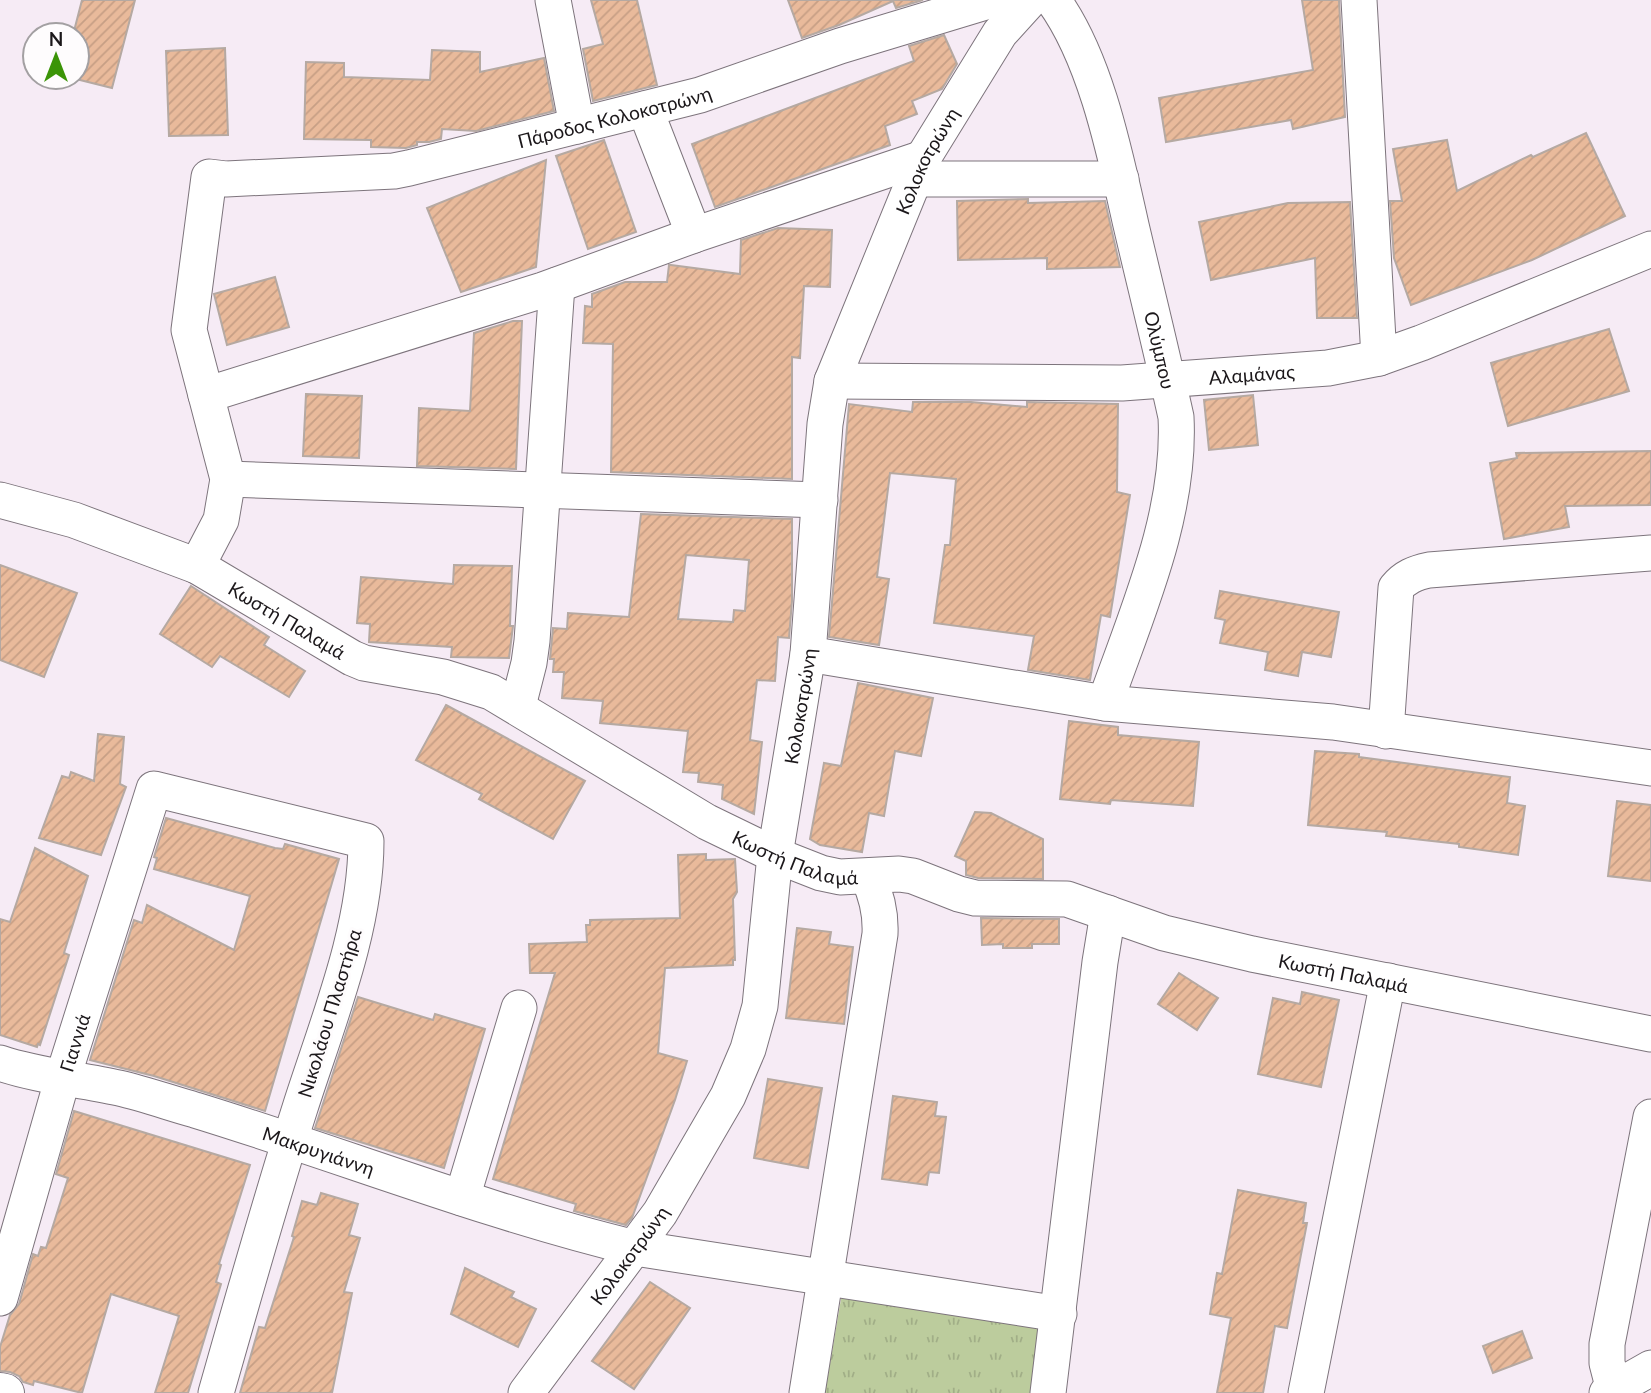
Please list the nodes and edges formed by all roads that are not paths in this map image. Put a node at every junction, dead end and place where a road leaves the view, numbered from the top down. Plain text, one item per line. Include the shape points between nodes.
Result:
1 (553, 0) edge
2 (992, 0) edge
3 (1030, 0) edge
4 (1053, 0) edge
5 (1359, 0) edge
6 (645, 109) junction
7 (577, 126) junction
8 (918, 169) junction
9 (1121, 179) junction
10 (694, 235) junction
11 (1651, 249) edge
12 (557, 285) junction
13 (1380, 358) junction
14 (1168, 380) junction
15 (832, 382) junction
16 (206, 395) junction
17 (228, 479) junction
18 (542, 490) junction
19 (0, 500) edge
20 (820, 500) junction
21 (1651, 553) edge
22 (197, 566) junction
23 (808, 654) junction
24 (1105, 703) junction
25 (517, 706) junction
26 (1386, 731) junction
27 (1651, 768) edge
28 (154, 789) joint
29 (775, 855) junction
30 (868, 877) junction
31 (1108, 913) junction
32 (1388, 981) junction
33 (519, 1007) dead end
34 (1651, 1034) edge
35 (0, 1063) edge
36 (63, 1077) junction
37 (1651, 1116) edge
38 (290, 1139) junction
39 (462, 1198) junction
40 (635, 1248) junction
41 (826, 1277) junction
42 (0, 1298) edge
43 (1059, 1314) junction
44 (1651, 1368) edge
45 (1611, 1392) edge
46 (216, 1393) edge
47 (526, 1393) edge
48 (807, 1393) edge
49 (1048, 1393) edge
50 (1306, 1393) edge

1 - 7 street
2 - 6 street, Πάροδος Κολοκοτρώνη
3 - 8 street, Κολοκοτρώνη via 1000,33
4 - 9 street, Ολύμπου via 1081,50
5 - 13 street
6 - 7 street, Πάροδος Κολοκοτρώνη
6 - 10 street
7 - 16 street, Πάροδος Κολοκοτρώνη via 394,171 209,177 189,330
8 - 9 street
8 - 10 street
8 - 15 street, Κολοκοτρώνη
9 - 14 street, Ολύμπου
10 - 12 street
11 - 13 street, Αλαμάνας
12 - 16 street
12 - 18 street
13 - 14 street, Αλαμάνας via 1301,371
14 - 15 street, Αλαμάνας
14 - 24 street, Ολύμπου via 1177,444 1171,492 1144,592
15 - 20 street, Κολοκοτρώνη
16 - 17 street
17 - 18 street
17 - 22 street via 221,520
18 - 20 street
18 - 25 street via 532,641
19 - 22 street, Κωστή Παλαμά via 94,527
20 - 23 street, Κολοκοτρώνη
21 - 26 street via 1429,570 1402,580 1396,588
22 - 25 street, Κωστή Παλαμά via 352,658 457,681
23 - 24 street
23 - 29 street, Κολοκοτρώνη
24 - 26 street via 1304,719
25 - 29 street, Κωστή Παλαμά via 666,799
26 - 27 street
28 - 36 street, Γιαννιά
28 - 38 street, Νικολάου Πλαστήρα via 366,841 357,928
29 - 30 street, Κωστή Παλαμά via 829,876
29 - 40 street, Κολοκοτρώνη via 760,1006 748,1049 694,1158
30 - 31 street, Κωστή Παλαμά via 913,876 975,898 1067,899
30 - 41 street via 880,909 880,934
31 - 32 street, Κωστή Παλαμά via 1164,933
31 - 43 street
32 - 34 street, Κωστή Παλαμά
32 - 50 street
33 - 39 street
35 - 36 street, Μακρυγιάννη
36 - 38 street, Μακρυγιάννη via 121,1088
36 - 42 street, Γιαννιά
37 - 45 street via 1607,1344
38 - 39 street, Μακρυγιάννη
38 - 46 street, Νικολάου Πλαστήρα
39 - 40 street, Μακρυγιάννη
40 - 41 street, Μακρυγιάννη
40 - 47 street, Κολοκοτρώνη
41 - 43 street, Μακρυγιάννη
41 - 48 street
43 - 49 street
44 - 45 street

